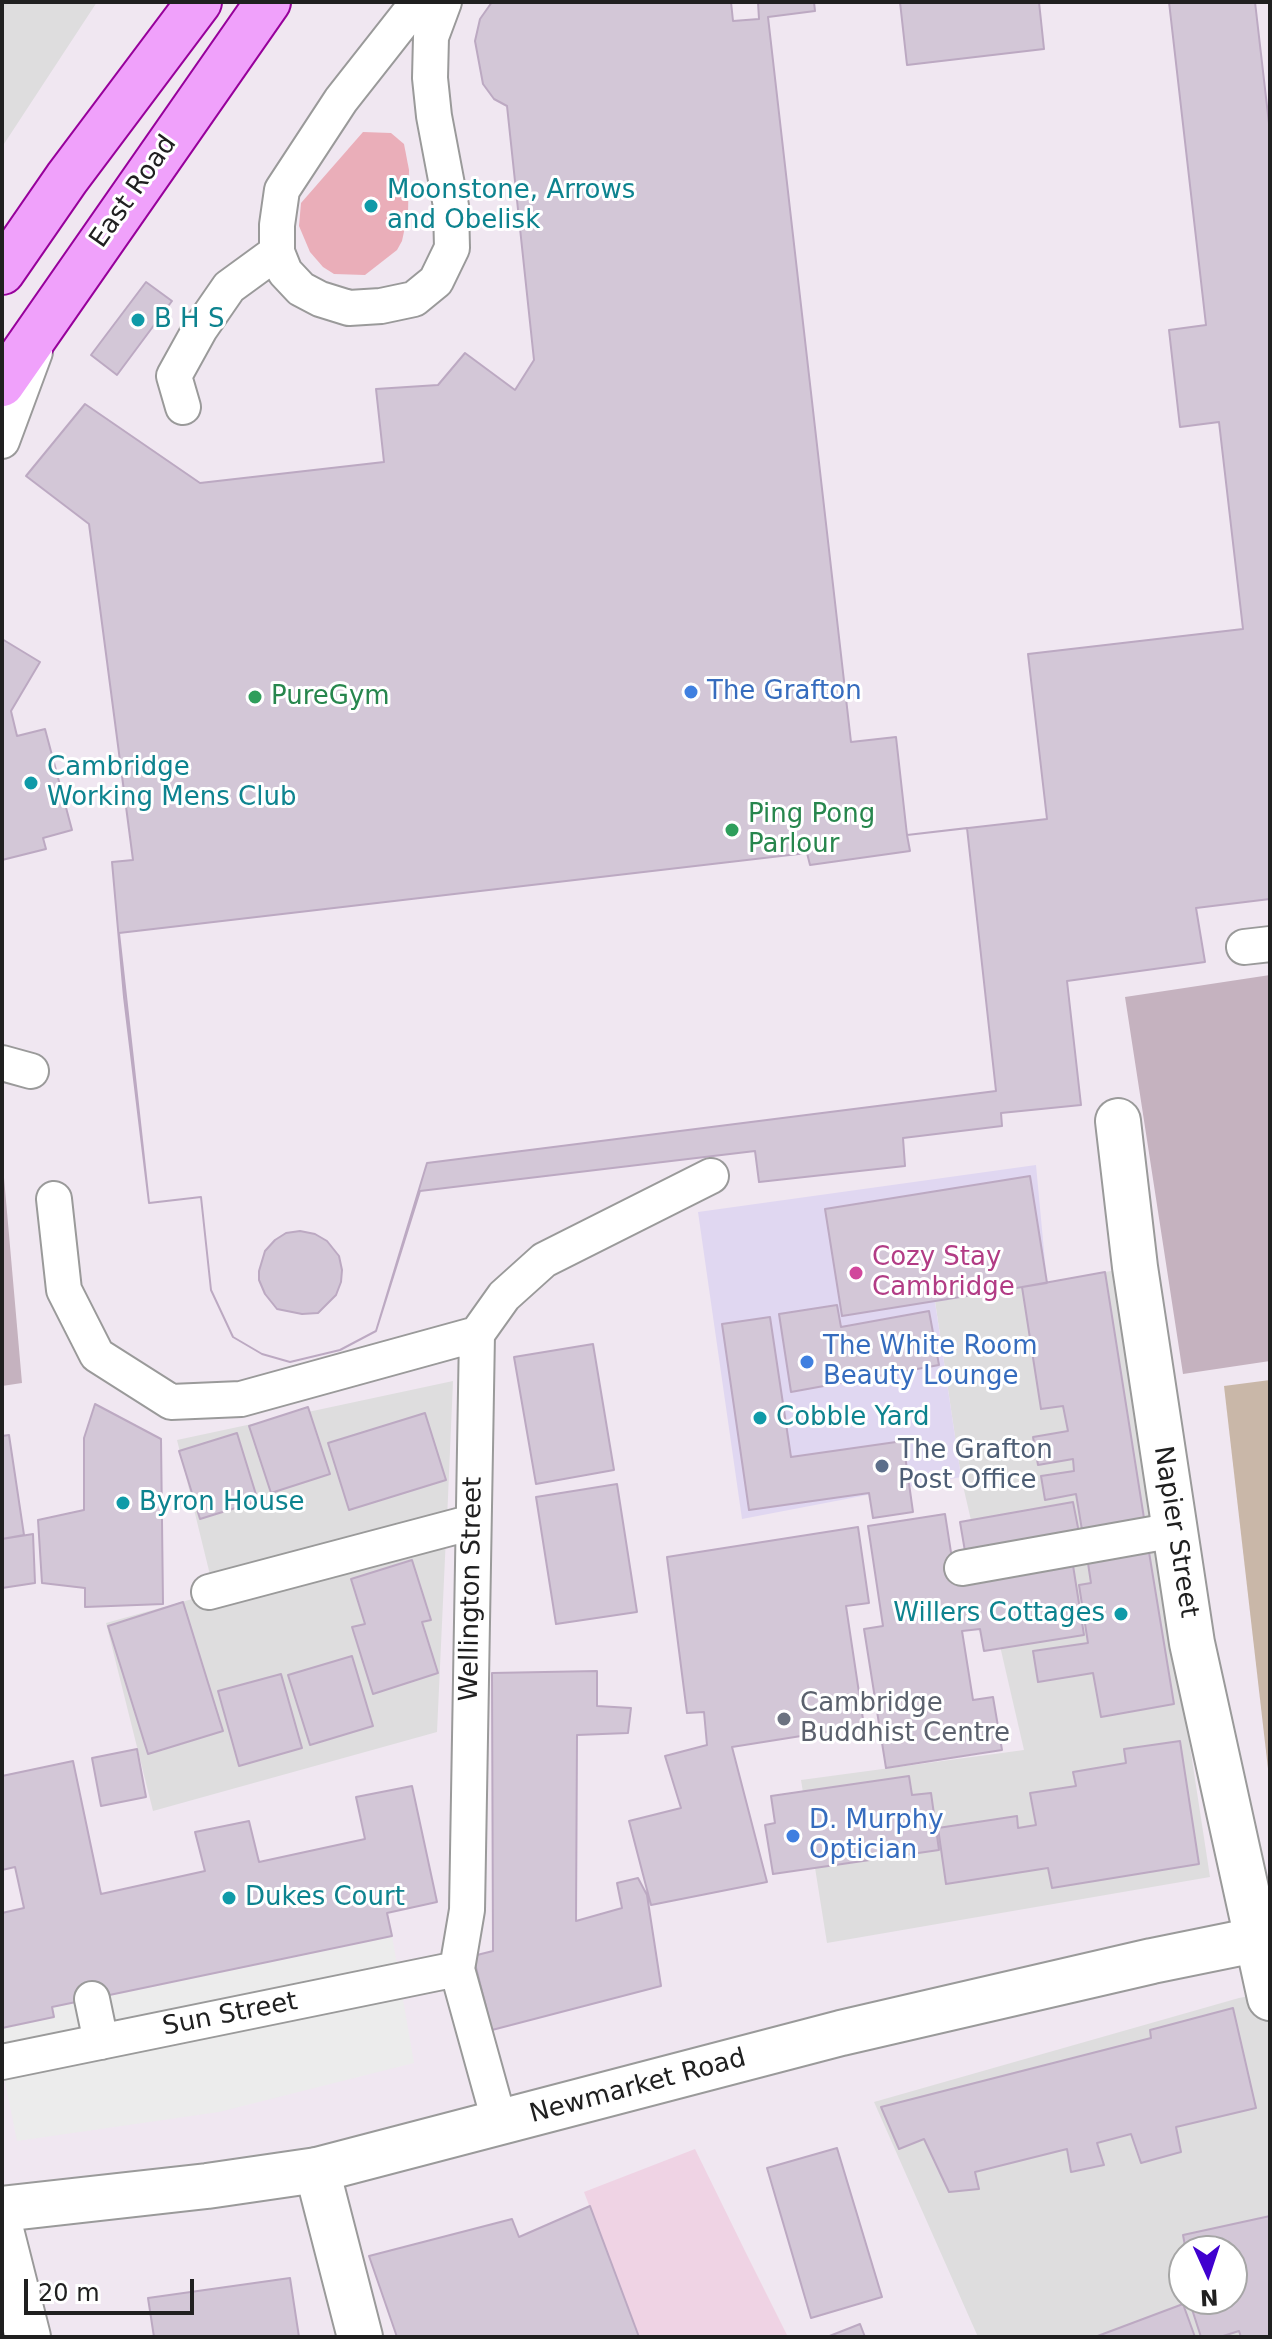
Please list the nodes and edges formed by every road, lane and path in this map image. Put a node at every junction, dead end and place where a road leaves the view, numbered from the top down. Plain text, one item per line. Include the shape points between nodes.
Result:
1 (199, 2) edge
2 (268, 2) edge
3 (418, 2) edge
4 (444, 2) edge
5 (277, 252) junction
6 (2, 272) edge
7 (47, 318) junction
8 (2, 384) edge
9 (183, 407) dead end
10 (2, 441) edge
11 (1118, 1121) dead end
12 (711, 1176) dead end
13 (54, 1199) dead end
14 (477, 1334) junction
15 (473, 1522) junction
16 (1175, 1530) junction
17 (962, 1568) dead end
18 (209, 1592) dead end
19 (1263, 1938) edge
20 (457, 1969) junction
21 (1270, 1998) edge
22 (92, 1999) dead end
23 (101, 2042) junction
24 (2, 2062) edge
25 (500, 2124) junction
26 (317, 2170) junction
27 (2, 2209) edge
28 (2, 2234) edge
29 (28, 2337) edge
30 (360, 2337) edge

1 - 6 main road
2 - 7 main road, East Road
3 - 5 lane via 341,100 282,190
4 - 5 lane via 431,37 430,78 451,206 452,248 436,281 414,299 349,308 301,289 285,272
5 - 9 lane via 229,287 200,329 174,376
7 - 8 main road, East Road
7 - 10 lane
11 - 16 street, Napier Street
12 - 14 lane via 544,1260 504,1296
13 - 14 lane via 64,1290 97,1355 171,1402 241,1399
14 - 15 lane, Wellington Street
15 - 18 lane
15 - 20 lane, Wellington Street via 467,1910
16 - 17 lane
16 - 19 street, Napier Street via 1192,1643
19 - 21 street, Napier Street
19 - 25 street, Newmarket Road via 841,2033
20 - 23 lane, Sun Street
20 - 25 lane, Wellington Street
22 - 23 lane
23 - 24 lane, Sun Street
25 - 26 street, Newmarket Road
26 - 27 street, Newmarket Road
26 - 30 street
28 - 29 street

